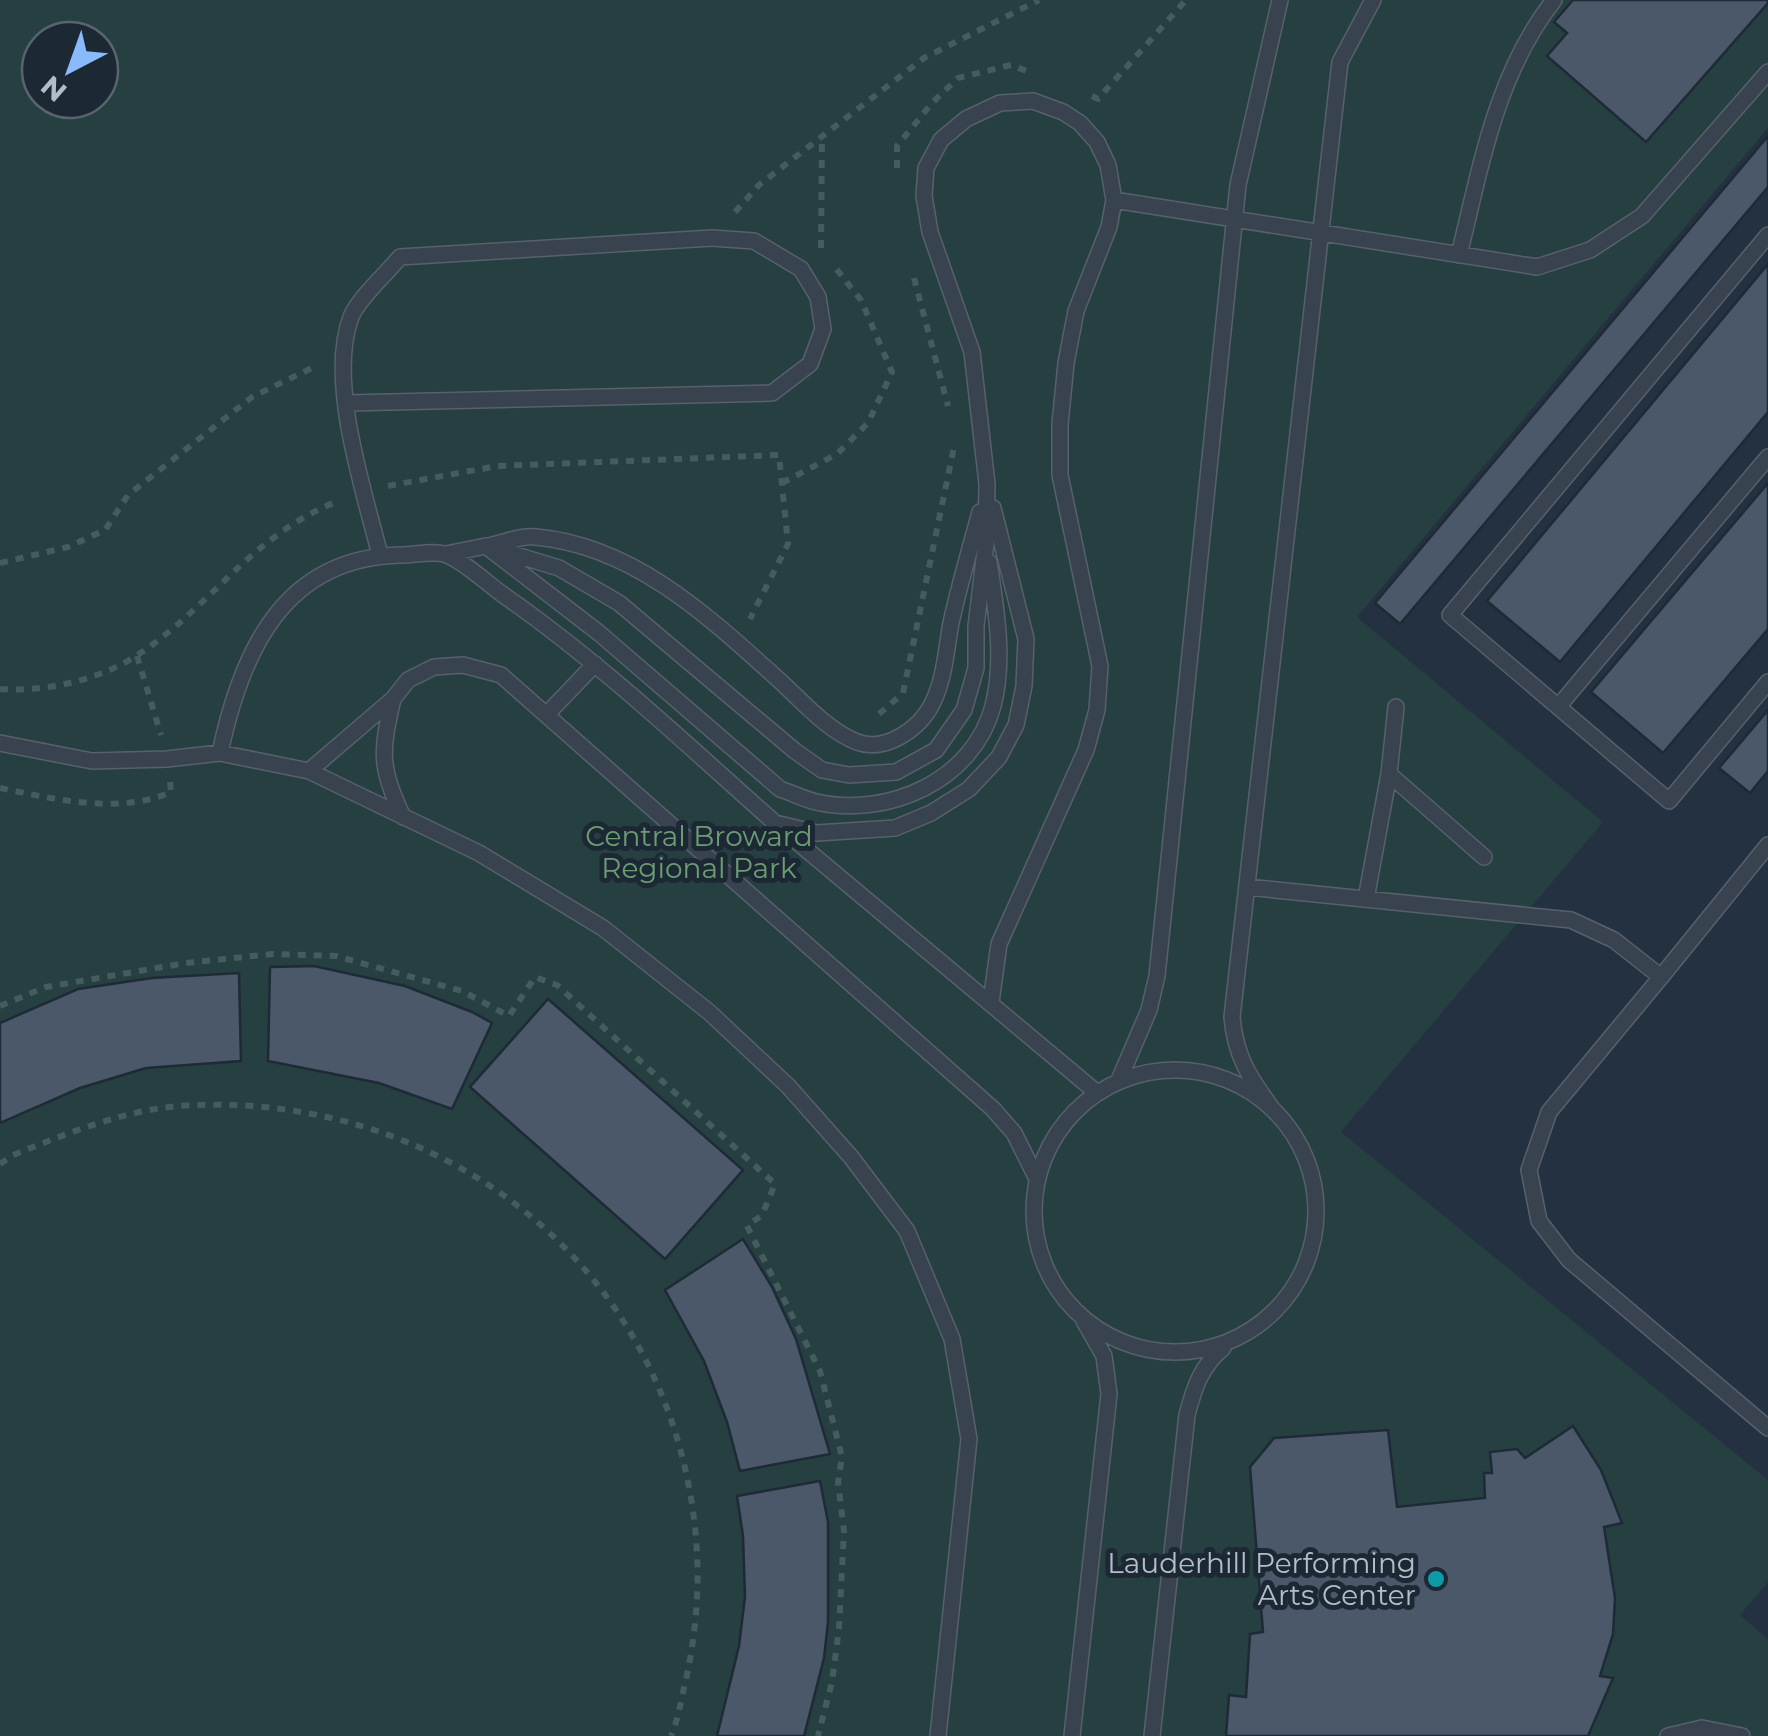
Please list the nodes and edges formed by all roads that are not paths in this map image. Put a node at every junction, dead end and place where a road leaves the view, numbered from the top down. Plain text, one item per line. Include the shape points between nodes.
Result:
1 (1280, 0) edge
2 (1373, 0) edge
3 (1554, 0) edge
4 (1768, 72) edge
5 (1114, 200) junction
6 (1234, 220) junction
7 (1320, 233) junction
8 (1768, 234) edge
9 (1458, 254) junction
10 (347, 403) junction
11 (1768, 457) edge
12 (987, 484) junction
13 (986, 543) junction
14 (486, 546) junction
15 (446, 554) junction
16 (380, 555) junction
17 (595, 664) junction
18 (1768, 682) edge
19 (392, 699) junction
20 (1558, 706) junction
21 (1396, 707) dead end
22 (547, 714) junction
23 (0, 743) edge
24 (220, 753) junction
25 (309, 771) junction
26 (1389, 774) junction
27 (403, 816) junction
28 (775, 823) junction
29 (1768, 845) edge
30 (1484, 857) dead end
31 (1246, 887) junction
32 (1366, 899) junction
33 (1661, 978) junction
34 (990, 1002) junction
35 (1119, 1080) junction
36 (1096, 1092) junction
37 (1271, 1107) junction
38 (1036, 1177) junction
39 (1082, 1318) junction
40 (1228, 1344) junction
41 (1768, 1428) edge
42 (938, 1736) edge
43 (1072, 1736) edge
44 (1152, 1736) edge
45 (1668, 1736) edge
46 (1742, 1736) edge

1 - 6 lane
2 - 7 lane via 1340,62
3 - 9 lane via 1500,94
4 - 9 lane via 1642,216 1590,250 1538,267
5 - 6 lane
5 - 12 lane via 1097,142 1080,122 1033,101 1000,103 966,118 941,140 926,168 930,232 972,352
5 - 34 lane via 1076,311 1060,424 1060,475 1100,666 1098,710 998,944
6 - 7 lane
6 - 35 lane via 1157,976
7 - 9 lane
7 - 31 lane
8 - 20 lane via 1450,615
10 - 10 lane via 772,392 810,364 823,329 818,297 802,270 754,242 712,238 400,257 352,315 344,352
10 - 16 lane
11 - 20 lane
12 - 13 lane
12 - 14 lane via 931,706 913,728 888,742 860,744 830,726 654,576 534,536
12 - 28 lane via 1026,639 1016,725 1000,757 970,789 895,828 817,833
13 - 14 lane via 976,668 964,710 936,750 896,772 849,774 822,770 795,751 619,603 559,568
13 - 14 lane via 999,630 998,678 976,743 924,790 856,805 817,802 780,788
14 - 15 lane
15 - 16 lane
15 - 17 lane
16 - 24 lane via 312,581 272,617 247,657
17 - 22 lane
17 - 28 lane
18 - 20 lane via 1669,800
19 - 22 lane via 408,680 434,667 463,664 501,675
19 - 25 lane
19 - 27 lane via 381,751
21 - 26 lane
22 - 38 lane via 992,1110 1014,1133
23 - 24 lane via 92,761
24 - 25 lane
25 - 27 lane
26 - 30 lane
26 - 32 lane
27 - 42 lane via 603,928 709,1012 788,1086 907,1231 952,1339 969,1438
28 - 34 lane
29 - 33 lane
31 - 32 lane
31 - 37 lane via 1234,1045
32 - 33 lane via 1571,920 1614,940
33 - 41 lane via 1550,1112 1529,1170 1539,1221 1568,1260
34 - 36 lane
35 - 36 lane
35 - 37 lane via 1158,1070 1199,1071 1238,1084
36 - 38 lane via 1069,1115
37 - 40 lane via 1300,1145 1316,1190 1315,1238 1299,1282 1268,1318
38 - 39 lane via 1032,1216 1039,1254 1056,1289
39 - 40 lane via 1114,1340 1151,1351 1190,1353
39 - 43 lane via 1104,1356 1108,1394
40 - 44 lane via 1210,1358 1187,1414
45 - 46 lane via 1702,1728

